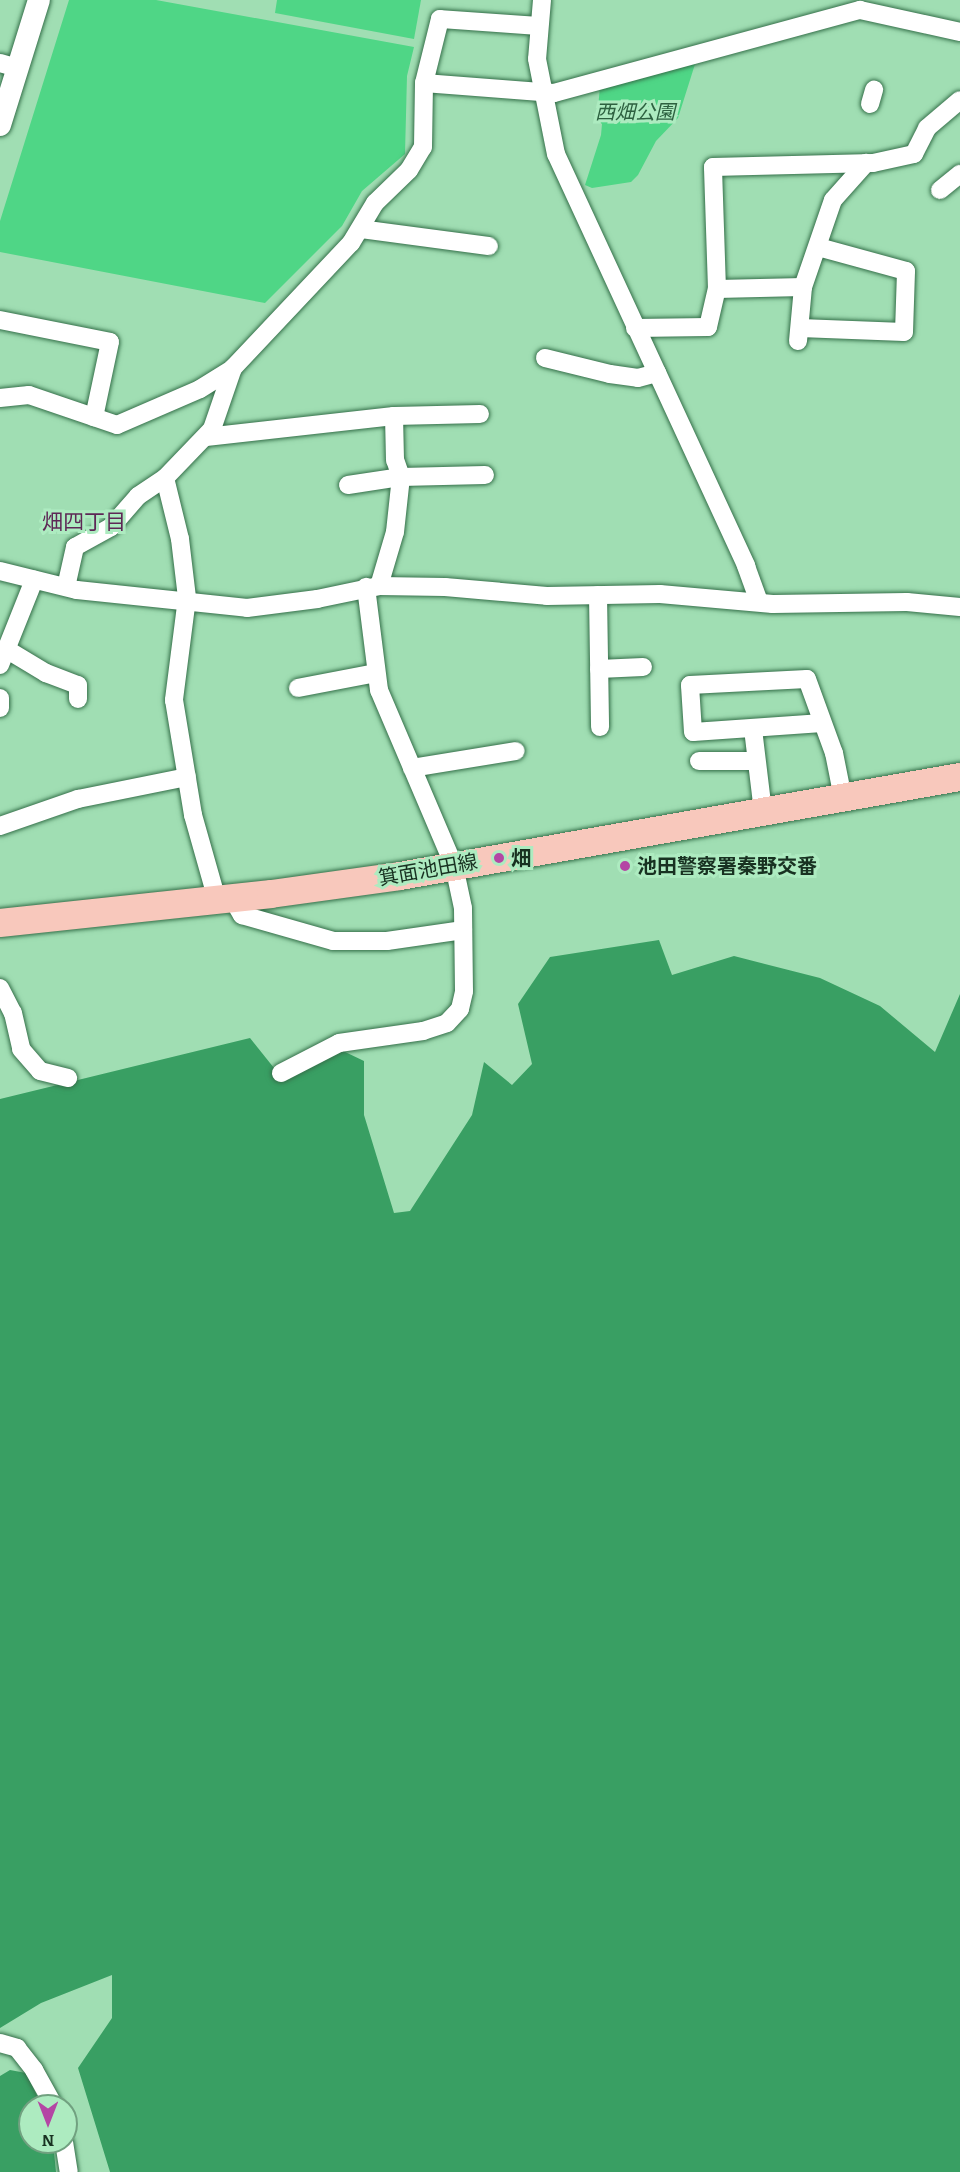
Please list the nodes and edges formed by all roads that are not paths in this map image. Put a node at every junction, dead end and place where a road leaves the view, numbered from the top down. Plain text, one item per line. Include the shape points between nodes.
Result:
1 (39, 0) edge
2 (542, 0) edge
3 (537, 26) junction
4 (960, 32) edge
5 (8, 65) edge
6 (424, 83) junction
7 (542, 94) junction
8 (960, 100) edge
9 (0, 125) edge
10 (866, 163) junction
11 (960, 174) edge
12 (940, 190) dead end
13 (361, 229) junction
14 (489, 246) dead end
15 (818, 247) junction
16 (803, 287) junction
17 (717, 290) junction
18 (0, 320) edge
19 (635, 328) junction
20 (545, 358) dead end
21 (232, 368) junction
22 (657, 373) junction
23 (0, 398) edge
24 (480, 414) dead end
25 (394, 416) junction
26 (94, 417) junction
27 (206, 437) junction
28 (485, 475) dead end
29 (401, 477) junction
30 (165, 478) junction
31 (348, 485) dead end
32 (0, 571) edge
33 (34, 580) junction
34 (373, 586) junction
35 (66, 587) junction
36 (598, 595) junction
37 (759, 601) junction
38 (185, 604) junction
39 (960, 607) edge
40 (3, 657) edge
41 (643, 668) dead end
42 (599, 669) junction
43 (376, 673) junction
44 (298, 688) dead end
45 (0, 698) edge
46 (78, 699) dead end
47 (0, 708) edge
48 (822, 723) junction
49 (600, 727) dead end
50 (753, 729) junction
51 (516, 751) dead end
52 (699, 761) dead end
53 (756, 761) junction
54 (412, 768) junction
55 (187, 777) junction
56 (960, 777) edge
57 (843, 798) junction
58 (762, 812) junction
59 (0, 826) edge
60 (454, 866) junction
61 (224, 899) junction
62 (0, 923) edge
63 (463, 930) junction
64 (0, 987) edge
65 (281, 1073) dead end
66 (68, 1078) dead end
67 (8, 2046) edge
68 (0, 2060) edge
69 (47, 2094) edge
70 (66, 2154) edge
71 (69, 2172) edge

1 - 5 street
2 - 3 street
3 - 6 street via 440,19
3 - 7 street
4 - 7 street via 860,10
5 - 9 street
6 - 7 street
6 - 13 street via 423,147 409,170 375,203
7 - 19 street via 556,154
8 - 10 street via 927,128 914,154
10 - 15 street via 833,200
10 - 17 street via 713,167
11 - 12 street
13 - 14 street
13 - 21 street via 286,316
15 - 16 street
15 - 16 street via 906,271 904,332 799,334
16 - 17 street
17 - 19 street via 708,327
18 - 26 street via 110,342
19 - 22 street
20 - 22 street via 619,376 638,378
21 - 26 street via 200,389 117,425
21 - 27 street
22 - 37 street
23 - 26 street via 29,394
24 - 25 street
25 - 27 street
25 - 29 street via 396,460
27 - 30 street
28 - 29 street
29 - 31 street
29 - 34 street via 395,532
30 - 35 street via 138,496 111,527 75,547
30 - 38 street via 180,539
32 - 33 street
33 - 35 street
33 - 40 street
34 - 36 street via 445,587 503,595
34 - 38 street via 317,599 247,608
34 - 43 street
35 - 38 street
36 - 37 street via 660,594
36 - 42 street
37 - 39 street via 829,605 907,602
38 - 55 street via 174,700
40 - 46 street via 78,685
41 - 42 street
42 - 49 street
43 - 44 street
43 - 54 street via 385,708
45 - 47 street
48 - 50 street
48 - 50 street via 807,679 690,685 693,732
48 - 57 street
50 - 53 street
51 - 54 street
52 - 53 street
53 - 58 street
54 - 60 street
55 - 59 street via 78,799
55 - 61 street via 204,863
56 - 57 main road, 箕面池田線
57 - 58 main road, 箕面池田線
58 - 60 main road, 箕面池田線
60 - 61 main road, 箕面池田線
60 - 63 street
61 - 62 main road, 箕面池田線
61 - 63 street via 242,915 333,941 387,941
63 - 65 street via 464,991 460,1009 447,1023 423,1032 339,1043
64 - 66 street via 13,1013 21,1049 40,1071
67 - 68 street
67 - 69 street via 34,2070
70 - 71 street

